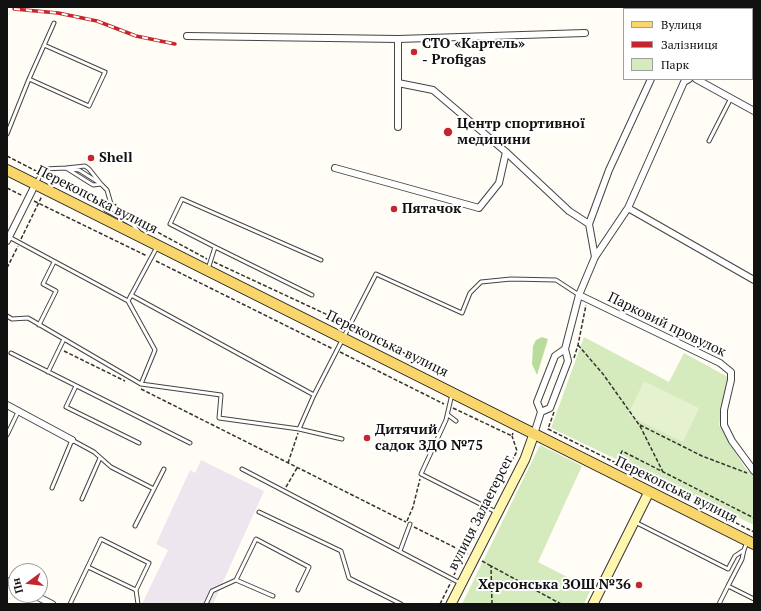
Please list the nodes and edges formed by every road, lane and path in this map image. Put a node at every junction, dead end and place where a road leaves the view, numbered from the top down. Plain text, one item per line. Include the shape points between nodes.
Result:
1 (54, 23) dead end
2 (585, 33) dead end
3 (187, 36) dead end
4 (398, 39) junction
5 (44, 45) junction
6 (29, 79) junction
7 (650, 80) edge
8 (698, 80) edge
9 (715, 80) edge
10 (687, 81) edge
11 (398, 83) junction
12 (712, 86) junction
13 (731, 98) junction
14 (754, 111) edge
15 (398, 127) dead end
16 (7, 134) edge
17 (709, 141) dead end
18 (506, 152) junction
19 (7, 156) edge
20 (66, 168) junction
21 (335, 168) dead end
22 (7, 170) edge
23 (41, 173) junction
24 (101, 184) junction
25 (36, 185) junction
26 (7, 188) edge
27 (28, 198) junction
28 (97, 201) dead end
29 (39, 203) junction
30 (114, 203) dead end
31 (628, 208) junction
32 (122, 213) dead end
33 (132, 218) dead end
34 (589, 224) junction
35 (8, 239) edge
36 (146, 240) junction
37 (19, 243) junction
38 (158, 246) junction
39 (215, 247) junction
40 (595, 257) junction
41 (151, 258) junction
42 (321, 260) dead end
43 (211, 261) junction
44 (54, 262) junction
45 (7, 268) edge
46 (207, 271) junction
47 (754, 280) edge
48 (131, 295) junction
49 (312, 295) dead end
50 (579, 295) junction
51 (128, 301) junction
52 (589, 301) junction
53 (7, 316) edge
54 (39, 325) junction
55 (349, 325) junction
56 (343, 338) junction
57 (64, 339) junction
58 (60, 348) junction
59 (565, 348) junction
60 (336, 350) junction
61 (11, 353) dead end
62 (431, 370) dead end
63 (48, 372) junction
64 (126, 382) dead end
65 (141, 384) junction
66 (76, 386) junction
67 (139, 388) dead end
68 (452, 392) junction
69 (314, 395) junction
70 (7, 404) edge
71 (449, 406) junction
72 (19, 410) junction
73 (541, 412) junction
74 (448, 415) junction
75 (456, 421) dead end
76 (638, 424) junction
77 (299, 429) junction
78 (548, 429) dead end
79 (514, 431) dead end
80 (534, 434) junction
81 (7, 435) edge
82 (512, 436) junction
83 (342, 439) dead end
84 (72, 440) junction
85 (139, 443) dead end
86 (190, 443) dead end
87 (100, 458) junction
88 (288, 463) junction
89 (616, 465) junction
90 (297, 468) junction
91 (164, 469) dead end
92 (242, 469) dead end
93 (754, 471) edge
94 (663, 472) junction
95 (747, 473) dead end
96 (422, 474) junction
97 (52, 488) dead end
98 (154, 489) junction
99 (285, 491) junction
100 (649, 492) junction
101 (82, 499) dead end
102 (488, 508) junction
103 (259, 512) dead end
104 (498, 512) junction
105 (754, 518) edge
106 (406, 522) junction
107 (635, 522) junction
108 (410, 524) junction
109 (135, 526) dead end
110 (751, 538) edge
111 (400, 551) junction
112 (466, 553) junction
113 (476, 557) junction
114 (491, 566) junction
115 (88, 567) junction
116 (453, 579) junction
117 (236, 580) junction
118 (461, 584) junction
119 (728, 586) junction
120 (136, 590) junction
121 (298, 590) dead end
122 (273, 596) dead end
123 (754, 599) edge
124 (70, 604) edge
125 (138, 604) edge
126 (206, 604) edge
127 (401, 604) edge
128 (440, 604) edge
129 (451, 604) edge
130 (492, 604) edge
131 (561, 604) edge
132 (593, 604) edge
133 (719, 604) edge

1 - 5 lane
2 - 4 street
3 - 4 street
4 - 11 street
5 - 6 lane
5 - 6 lane via 105,72 89,106
6 - 16 lane
7 - 34 street via 609,170
8 - 12 street
9 - 12 street
10 - 31 street
11 - 15 street
11 - 18 street via 433,90
12 - 13 street
13 - 14 street
13 - 17 lane
18 - 21 street via 499,183 479,208
18 - 34 street via 569,211
19 - 23 path
20 - 23 lane via 44,170
20 - 24 lane via 93,185
20 - 24 lane via 85,166
22 - 25 main road, Перекопська вулиця
23 - 25 lane
23 - 28 path
24 - 36 lane via 107,190 111,204 106,210 133,225
25 - 27 street
25 - 36 main road, Перекопська вулиця
26 - 27 path
27 - 29 path
27 - 35 street
29 - 37 path
29 - 41 path
30 - 32 path
31 - 40 street
31 - 47 street
33 - 43 path
34 - 40 street
35 - 37 lane
36 - 38 main road, Перекопська вулиця
37 - 44 lane
37 - 45 path
38 - 41 lane
38 - 46 main road, Перекопська вулиця
39 - 42 lane via 170,224 182,199
39 - 43 lane
39 - 49 lane
40 - 50 street
41 - 48 lane
41 - 60 path
43 - 46 lane
43 - 55 path
44 - 51 lane
44 - 54 lane via 43,284 56,290
46 - 56 main road, Перекопська вулиця
48 - 51 lane
48 - 69 lane
50 - 52 street, Парковий провулок
50 - 55 lane via 556,280 511,279 481,282 470,293 462,313 376,274
50 - 59 street
51 - 65 lane via 155,350
52 - 76 path via 585,308 578,345 603,374
52 - 93 street, Парковий провулок via 720,363 731,372 724,425 732,441
53 - 54 lane via 12,319 28,318
54 - 57 lane
55 - 56 lane
55 - 62 path via 422,362
56 - 60 lane
56 - 68 main road, Перекопська вулиця
57 - 58 lane
57 - 65 lane
58 - 63 lane
58 - 64 path
59 - 73 street via 555,356 537,402
59 - 73 street via 568,361 550,408
60 - 69 lane
60 - 71 path
61 - 63 lane
63 - 66 lane
65 - 77 lane via 221,395 219,418
66 - 85 lane via 66,407
66 - 86 lane
67 - 88 path
68 - 71 lane
68 - 80 main road, Перекопська вулиця
69 - 77 lane
70 - 72 street
71 - 74 lane
71 - 82 path
72 - 81 lane
72 - 84 street
73 - 80 street
74 - 75 lane
74 - 96 lane
76 - 94 path
76 - 95 path via 702,456
77 - 83 lane
77 - 88 path
78 - 89 path
79 - 82 path
80 - 100 main road, Перекопська вулиця
80 - 104 main road, вулиця Залаегерсег via 525,459
82 - 102 path via 516,451
84 - 87 lane
84 - 97 lane
87 - 98 lane
87 - 101 lane
88 - 90 path
89 - 94 path via 622,452
89 - 110 path
90 - 99 path
90 - 106 path
91 - 98 lane
92 - 99 lane
94 - 105 path
96 - 102 lane
96 - 106 path
98 - 109 lane
99 - 111 lane
100 - 107 main road
100 - 110 main road, Перекопська вулиця
102 - 104 lane
102 - 112 path
103 - 127 lane via 340,551 349,578
104 - 113 main road, вулиця Залаегерсег
106 - 108 path
107 - 110 lane via 728,569 735,556
107 - 132 main road
108 - 111 lane
108 - 112 path
110 - 119 lane
111 - 116 lane
112 - 113 path
112 - 116 path
113 - 114 path
113 - 118 main road, вулиця Залаегерсег
114 - 130 path
114 - 131 path
115 - 120 lane
115 - 120 lane via 101,539 122,549 150,563
115 - 124 lane
116 - 118 lane
116 - 128 path
117 - 121 lane via 256,539 309,567
117 - 122 lane
117 - 126 lane via 212,591
118 - 129 main road, вулиця Залаегерсег
119 - 123 lane
119 - 133 lane
120 - 125 lane

